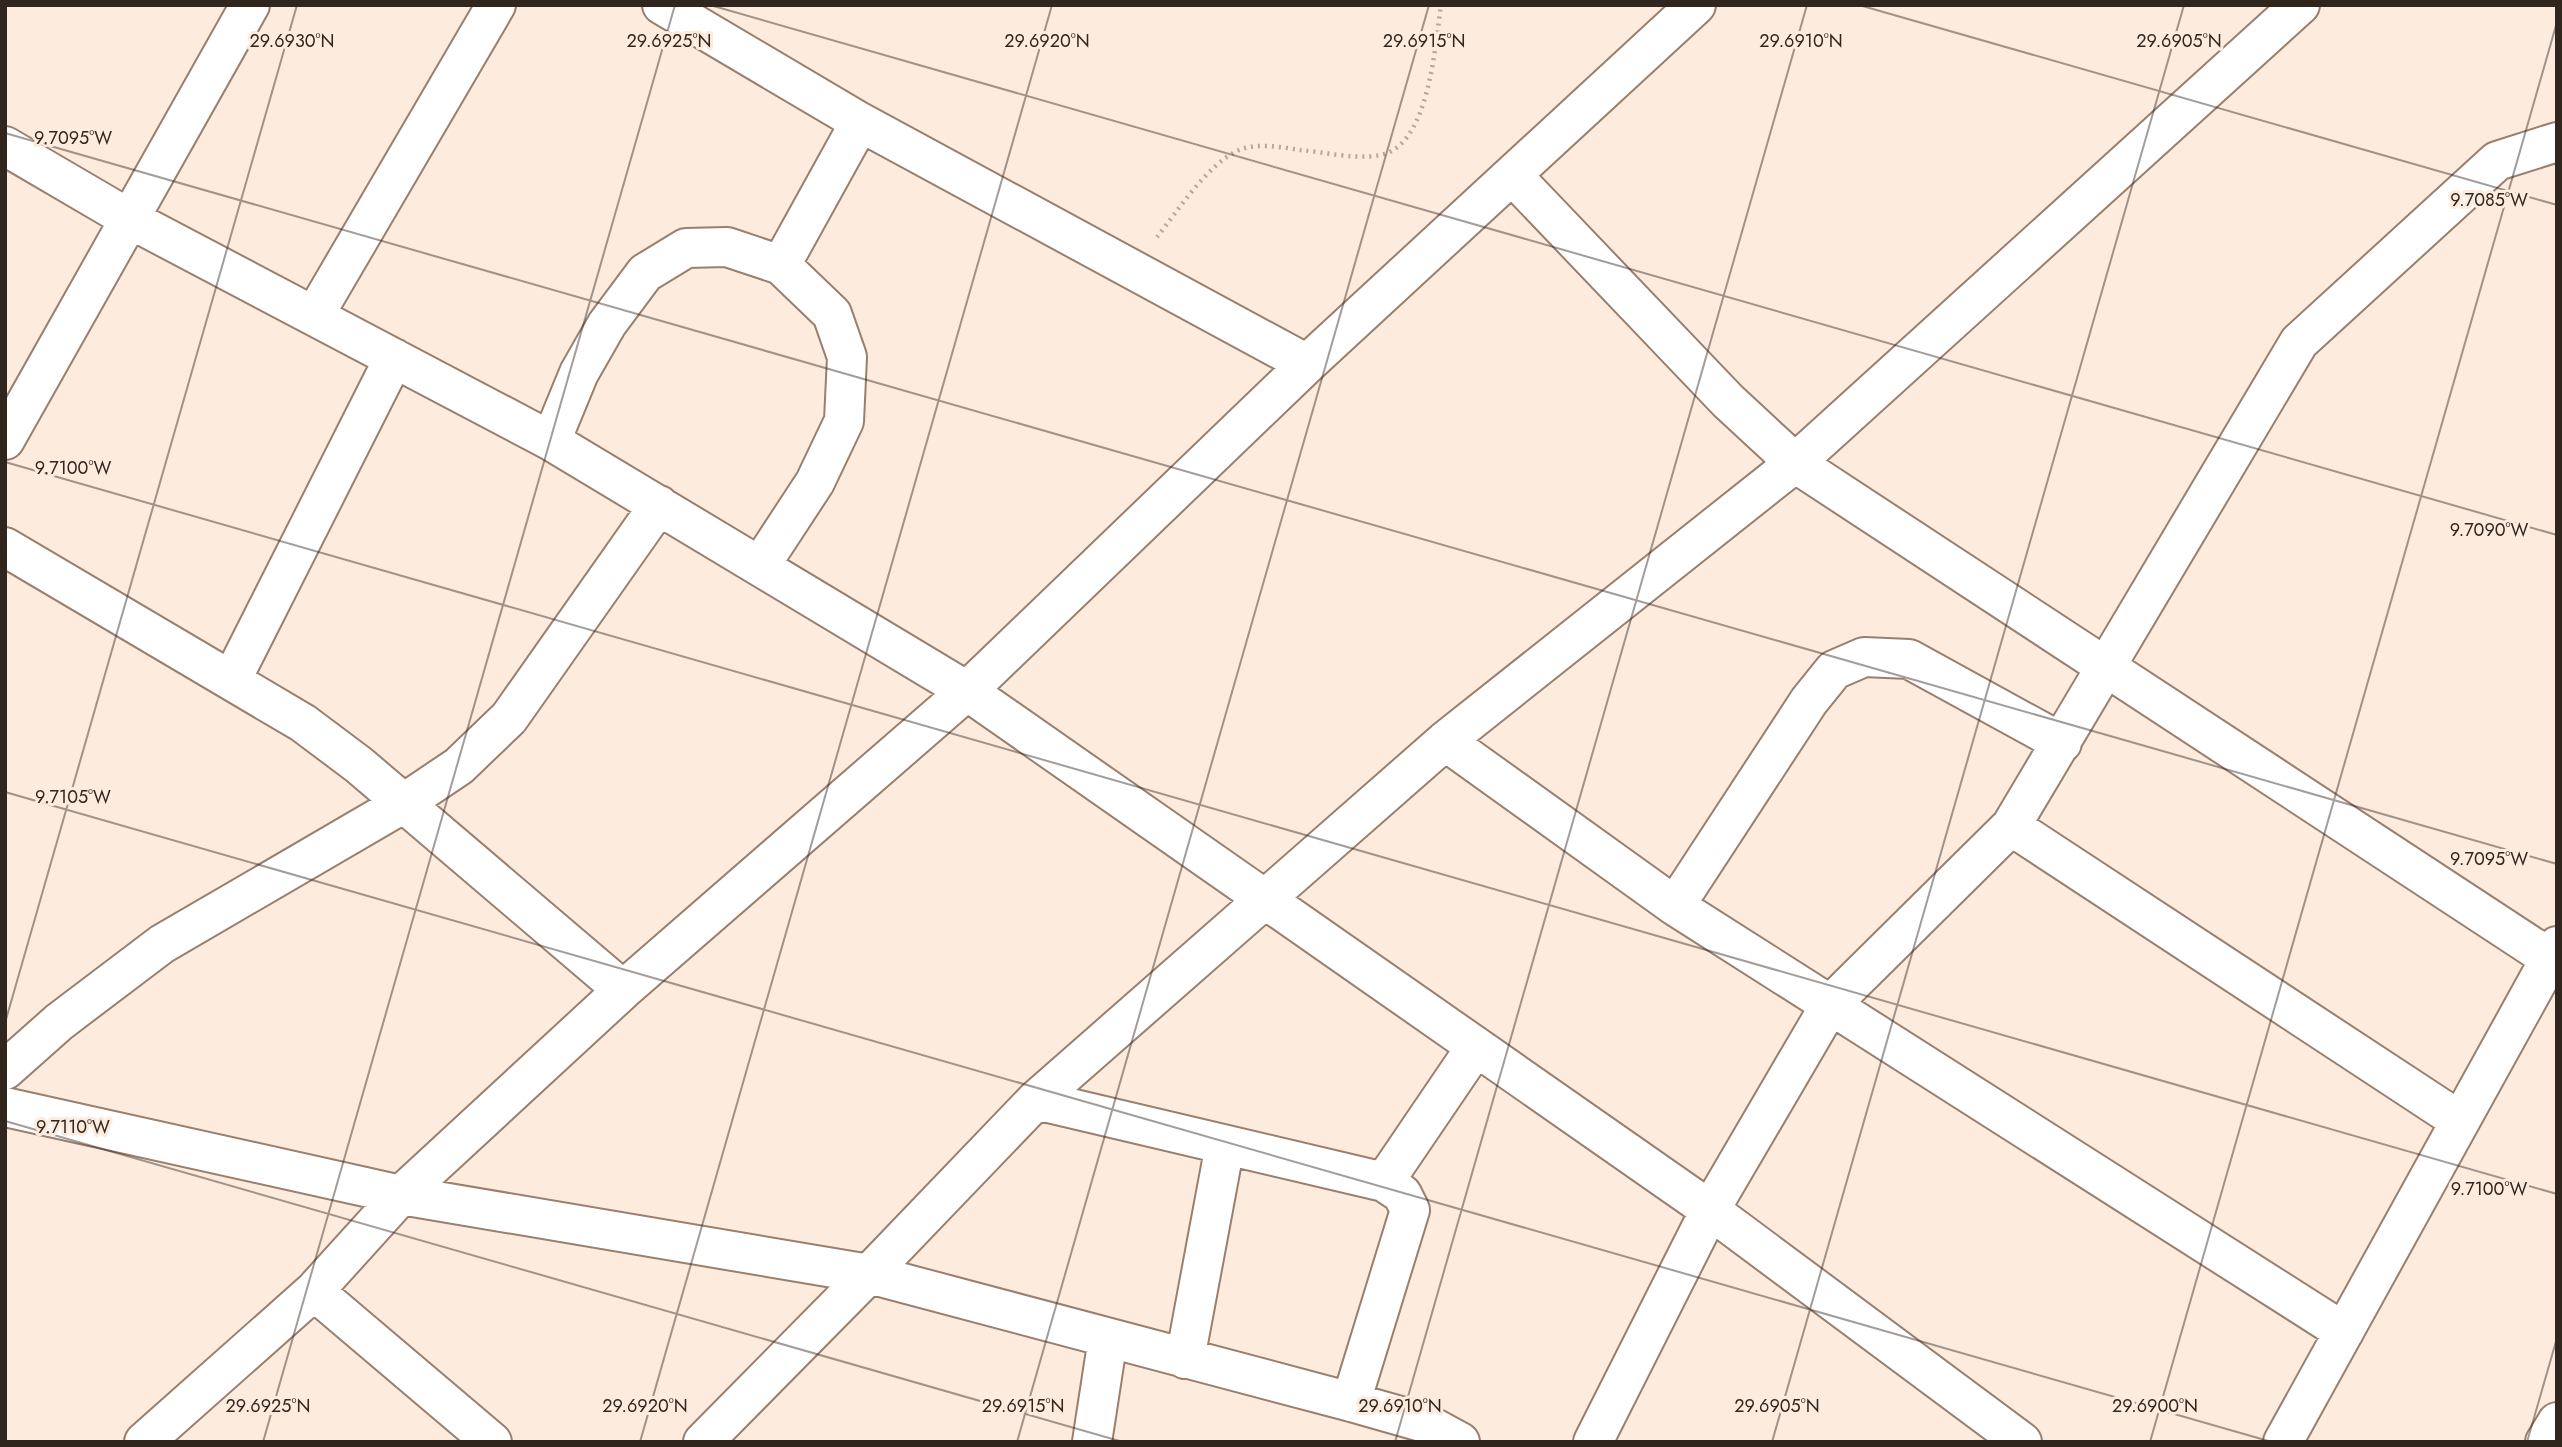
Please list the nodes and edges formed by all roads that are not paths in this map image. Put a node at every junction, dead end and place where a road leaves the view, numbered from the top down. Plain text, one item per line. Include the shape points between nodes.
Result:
1 (496, 5) edge
2 (662, 5) edge
3 (1696, 5) edge
4 (2300, 5) edge
5 (236, 10) edge
6 (860, 122) junction
7 (2557, 142) edge
8 (5, 146) edge
9 (1512, 175) junction
10 (128, 218) junction
11 (780, 265) junction
12 (314, 316) junction
13 (394, 358) junction
14 (1307, 364) junction
15 (5, 440) edge
16 (551, 441) junction
17 (1796, 463) junction
18 (659, 505) junction
19 (5, 547) edge
20 (760, 566) junction
21 (2108, 668) junction
22 (232, 679) junction
23 (967, 691) junction
24 (1445, 741) junction
25 (2062, 743) junction
26 (404, 803) junction
27 (2011, 827) junction
28 (1263, 899) junction
29 (1675, 906) junction
30 (2555, 956) edge
31 (623, 990) junction
32 (1830, 1005) junction
33 (1475, 1048) junction
34 (5, 1070) edge
35 (1035, 1100) junction
36 (5, 1107) edge
37 (2460, 1121) junction
38 (1225, 1145) junction
39 (1384, 1182) junction
40 (401, 1195) junction
41 (1710, 1210) junction
42 (869, 1274) junction
43 (314, 1291) junction
44 (2344, 1332) junction
45 (1108, 1338) junction
46 (1185, 1359) junction
47 (1351, 1402) junction
48 (2557, 1422) edge
49 (144, 1442) edge
50 (492, 1442) edge
51 (702, 1442) edge
52 (1092, 1442) edge
53 (1460, 1442) edge
54 (1593, 1442) edge
55 (2022, 1442) edge
56 (2283, 1442) edge
57 (2545, 1442) edge

1 - 12 street
2 - 6 street
3 - 9 street
4 - 17 street
5 - 10 street
6 - 11 street
6 - 14 street
7 - 21 street via 2497,161 2299,342
8 - 10 street
9 - 14 street
9 - 17 street via 1728,401
10 - 12 street
10 - 15 street
11 - 16 street via 727,247 686,248 645,272 579,373
11 - 20 street via 832,314 847,358 844,421 815,482
12 - 13 street
13 - 16 street
13 - 22 street
14 - 23 street
16 - 18 street
17 - 21 street
17 - 24 street
18 - 20 street
18 - 26 street via 509,718 459,766
19 - 22 street
20 - 23 street
21 - 25 street
21 - 30 street
22 - 26 street via 303,723
23 - 28 street
23 - 31 street
24 - 28 street
24 - 29 street
25 - 27 street
25 - 29 street via 1909,659 1864,657 1834,670 1809,701
26 - 31 street
26 - 34 street via 162,944 58,1022
27 - 32 street
27 - 37 street
28 - 33 street
28 - 35 street
29 - 32 street
30 - 37 street
31 - 40 street
32 - 41 street
32 - 44 street
33 - 39 street
33 - 41 street
35 - 38 street
35 - 42 street
36 - 40 street
37 - 44 street
38 - 39 street
38 - 46 street
39 - 47 street via 1402,1194 1410,1210
40 - 42 street
40 - 43 street
41 - 54 street
41 - 55 street
42 - 45 street
42 - 51 street
43 - 49 street
43 - 50 street
44 - 56 street
45 - 46 street
45 - 52 street
46 - 47 street
47 - 53 street via 1425,1423
48 - 57 street

